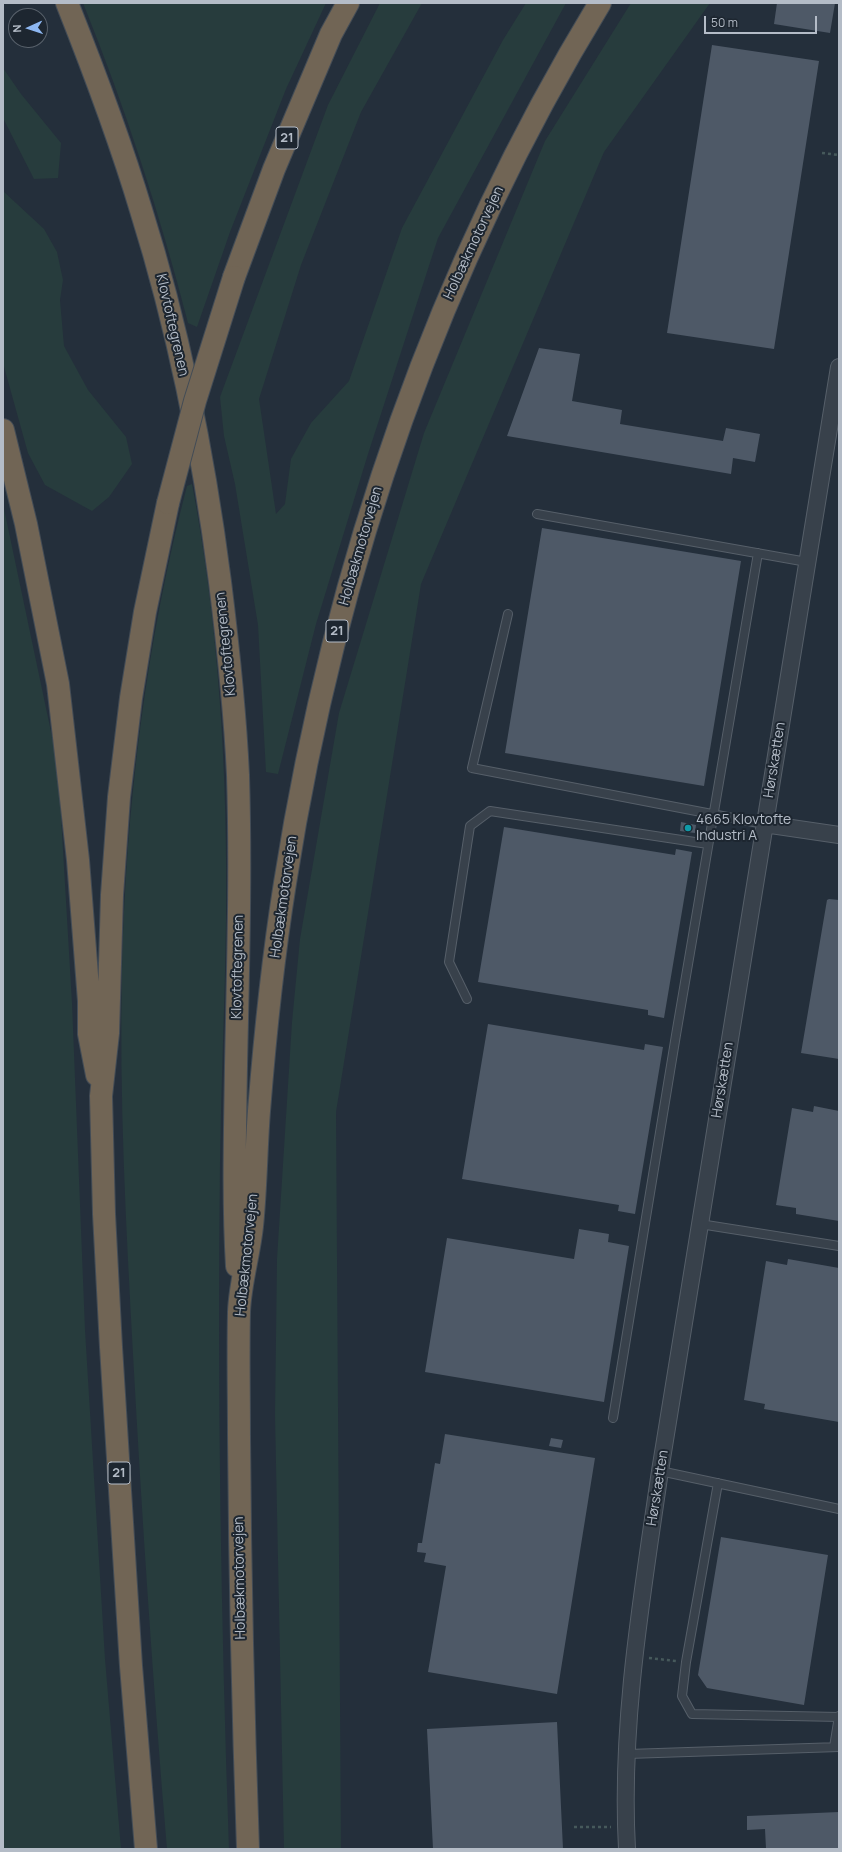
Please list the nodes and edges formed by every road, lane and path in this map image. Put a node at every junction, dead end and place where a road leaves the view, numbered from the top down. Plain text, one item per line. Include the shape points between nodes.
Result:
1 (67, 3) edge
2 (348, 3) edge
3 (600, 3) edge
4 (822, 153) dead end
5 (839, 155) edge
6 (839, 367) edge
7 (3, 430) edge
8 (537, 514) dead end
9 (758, 553) junction
10 (807, 562) junction
11 (508, 614) dead end
12 (714, 813) junction
13 (764, 824) junction
14 (839, 835) edge
15 (708, 844) junction
16 (467, 999) dead end
17 (101, 1096) junction
18 (700, 1224) junction
19 (839, 1246) edge
20 (239, 1306) junction
21 (613, 1418) dead end
22 (660, 1471) junction
23 (718, 1484) junction
24 (839, 1509) edge
25 (635, 1656) junction
26 (686, 1662) junction
27 (839, 1716) edge
28 (837, 1747) edge
29 (628, 1754) junction
30 (574, 1827) dead end
31 (626, 1827) junction
32 (146, 1849) edge
33 (248, 1849) edge
34 (628, 1849) edge

1 - 20 highway, Klovtoftegrenen via 103,96 159,272 177,341 201,456 215,541 229,661 238,772 240,913 234,1206
2 - 17 highway, 21, bridge via 331,34 274,170 234,277 195,401 168,503 141,636 119,797 112,895 108,1033
3 - 20 highway, Holbækmotorvejen / 21 via 549,88 495,194 465,260 403,414 377,489 351,578 316,718 285,884 263,1070 252,1226
4 - 5 path
6 - 10 street, Hørskætten
7 - 17 highway via 28,532 58,684 78,860 89,1034
8 - 9 lane
9 - 10 lane
9 - 12 lane
10 - 13 street, Hørskætten
11 - 12 lane via 472,768
12 - 13 lane
12 - 15 lane
13 - 14 street
13 - 18 street, Hørskætten
15 - 16 lane via 490,811 470,826 449,962
15 - 21 lane
17 - 32 highway, 21 via 104,1214 114,1387 131,1666
18 - 19 lane
18 - 22 street, Hørskætten
20 - 33 highway, Holbækmotorvejen / 21 via 241,1625
22 - 23 lane
22 - 25 street, Hørskætten via 636,1632
23 - 24 lane
23 - 26 lane
25 - 26 path
25 - 29 street, Hørskætten
26 - 27 lane via 682,1696 692,1714
27 - 28 lane
28 - 29 lane
29 - 31 street, Hørskætten
30 - 31 path
31 - 34 street, Hørskætten

